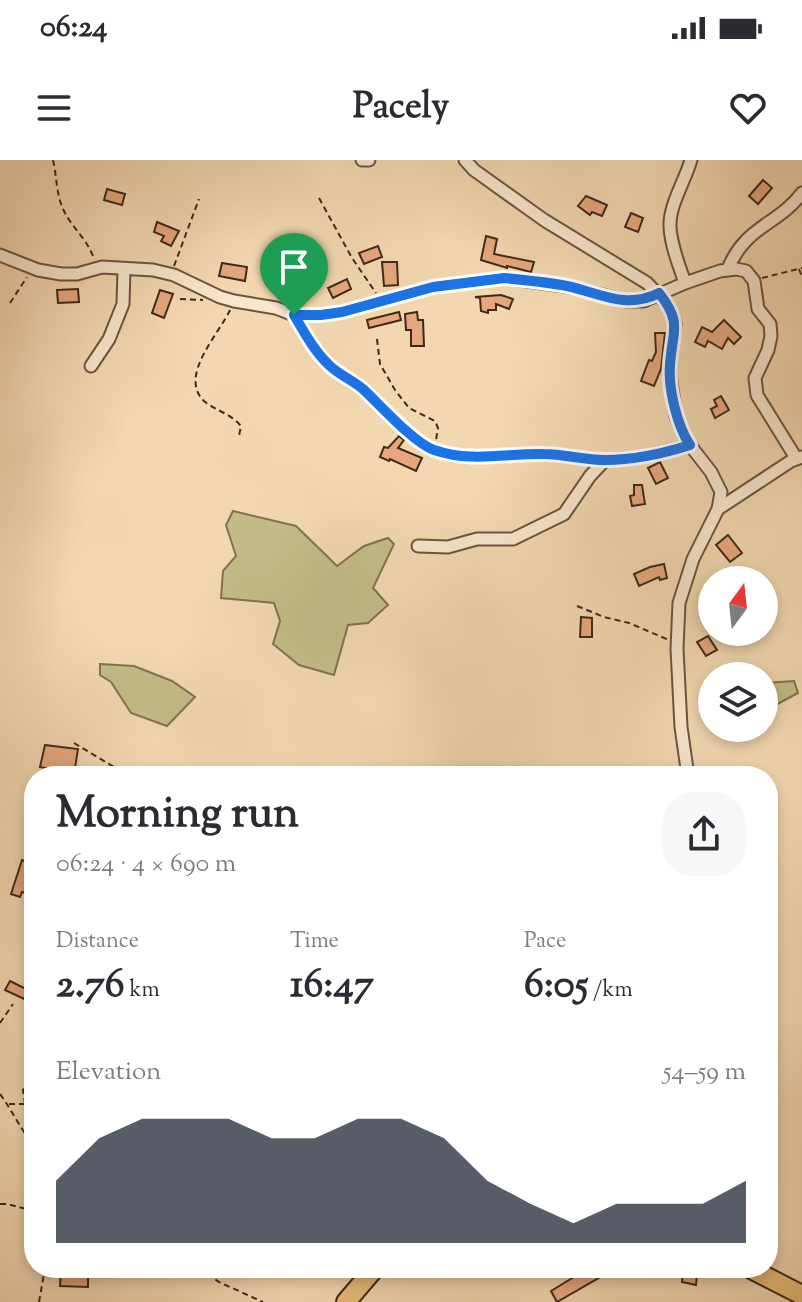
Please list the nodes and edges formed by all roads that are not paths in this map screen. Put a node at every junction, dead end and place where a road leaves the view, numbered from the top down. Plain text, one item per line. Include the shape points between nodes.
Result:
1 (362, 160) edge
2 (369, 160) edge
3 (465, 160) edge
4 (691, 160) edge
5 (802, 193) edge
6 (0, 255) edge
7 (124, 269) junction
8 (728, 269) junction
9 (685, 283) junction
10 (659, 293) junction
11 (294, 315) junction
12 (91, 366) dead end
13 (690, 445) junction
14 (799, 458) edge
15 (605, 460) junction
16 (718, 509) junction
17 (418, 546) dead end
18 (687, 766) edge
19 (366, 1278) edge
20 (771, 1278) edge
21 (802, 1295) edge
22 (346, 1302) edge

1 - 2 street
3 - 10 street via 544,220
4 - 9 street via 669,224
5 - 8 street via 745,240
6 - 7 street via 38,270 77,274
7 - 11 street via 170,274 220,297
7 - 12 street via 123,304
8 - 9 street
8 - 14 street via 746,271 754,281 758,309 770,324 771,336 755,388
9 - 10 street
10 - 11 street via 644,301 626,301 504,278 433,287 342,312
10 - 13 street via 675,324 669,368 676,416
11 - 15 street via 329,365 433,450 477,457 542,453
13 - 15 street
13 - 16 street via 721,492
14 - 16 street
15 - 17 street via 564,514 513,539
16 - 18 street via 679,603
19 - 22 main road
20 - 21 main road

